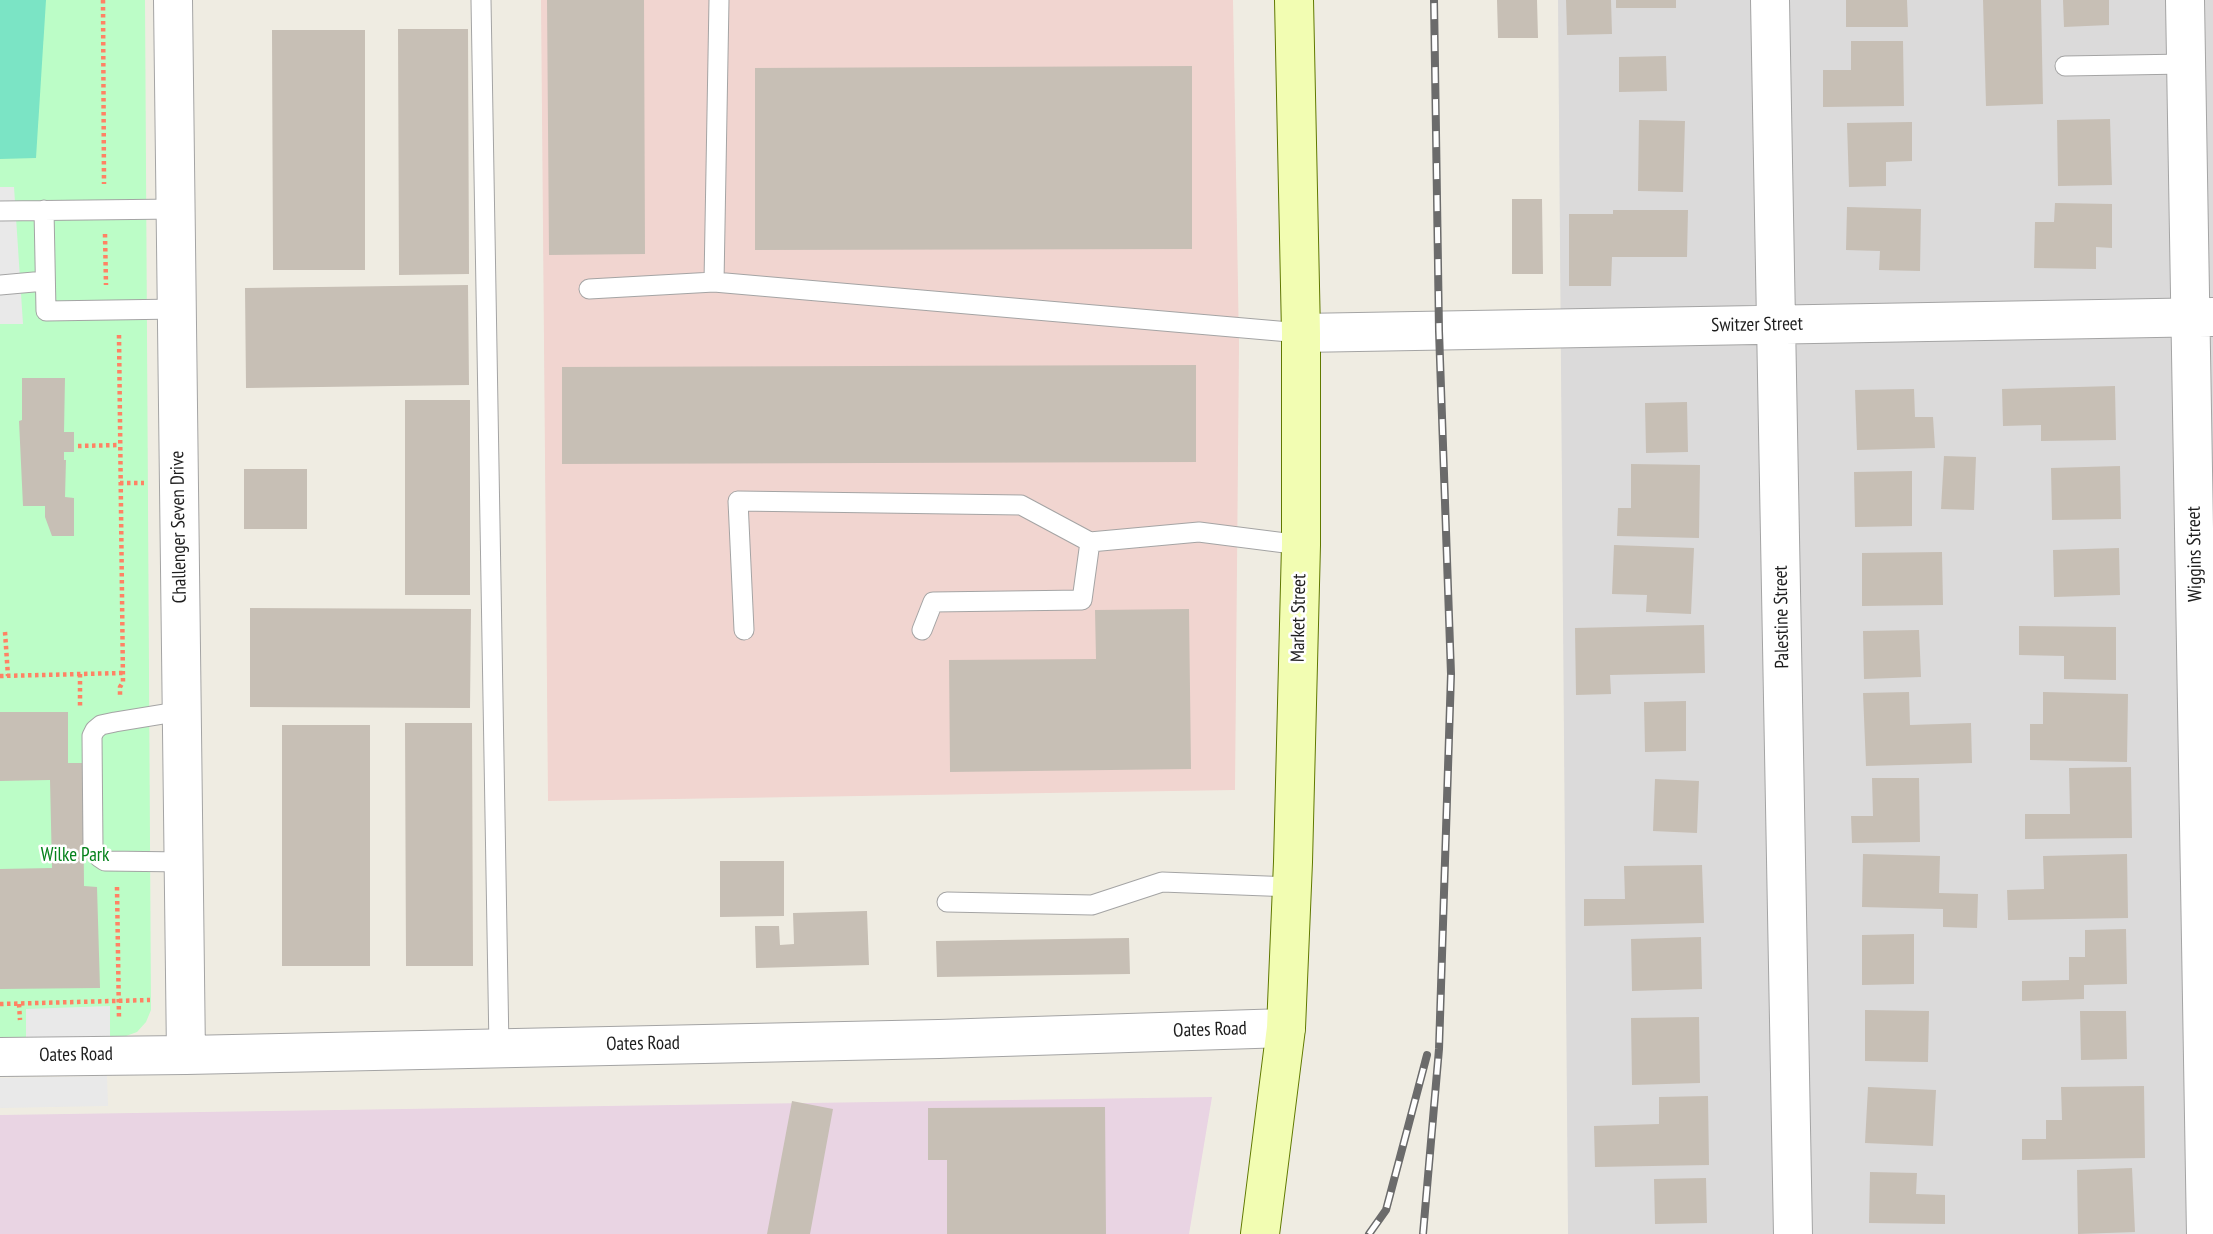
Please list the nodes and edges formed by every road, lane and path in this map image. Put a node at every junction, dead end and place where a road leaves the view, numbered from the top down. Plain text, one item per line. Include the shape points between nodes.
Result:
1 (103, 0) edge
2 (173, 0) edge
3 (481, 0) edge
4 (719, 0) edge
5 (1294, 0) edge
6 (1770, 0) edge
7 (2185, 0) edge
8 (2186, 64) junction
9 (2065, 65) dead end
10 (104, 186) dead end
11 (44, 209) junction
12 (176, 209) junction
13 (0, 211) edge
14 (105, 231) dead end
15 (45, 281) junction
16 (714, 282) junction
17 (0, 285) edge
18 (589, 289) dead end
19 (107, 297) dead end
20 (177, 309) junction
21 (2202, 317) edge
22 (1776, 325) junction
23 (119, 332) dead end
24 (1301, 333) junction
25 (120, 445) junction
26 (78, 446) dead end
27 (1090, 542) junction
28 (1301, 545) junction
29 (744, 630) dead end
30 (922, 630) dead end
31 (5, 632) dead end
32 (123, 673) junction
33 (80, 674) junction
34 (0, 676) edge
35 (8, 676) junction
36 (120, 701) dead end
37 (80, 709) dead end
38 (182, 711) junction
39 (184, 862) junction
40 (1292, 887) junction
41 (117, 896) dead end
42 (947, 902) dead end
43 (152, 1000) dead end
44 (119, 1002) junction
45 (0, 1004) edge
46 (1286, 1028) junction
47 (499, 1047) junction
48 (186, 1055) junction
49 (0, 1056) edge
50 (1260, 1234) edge
51 (1793, 1234) edge
52 (2207, 1234) edge

1 - 10 path
2 - 12 street, Challenger Seven Drive
3 - 47 lane
4 - 16 lane
5 - 24 main road, Market Street
6 - 22 street, Palestine Street
7 - 8 street, Wiggins Street
8 - 9 lane
8 - 21 street, Wiggins Street
11 - 12 lane
11 - 13 lane
11 - 15 lane
12 - 20 street, Challenger Seven Drive
14 - 19 path
15 - 17 lane
15 - 20 lane via 46,311
16 - 18 lane
16 - 24 lane
20 - 38 street, Challenger Seven Drive
21 - 22 street, Switzer Street
21 - 52 street, Wiggins Street
22 - 24 street, Switzer Street
22 - 51 street, Palestine Street
23 - 25 path
24 - 28 main road, Market Street
25 - 26 path
25 - 32 path
27 - 28 lane via 1199,532
27 - 29 lane via 1021,505 738,501
27 - 30 lane via 1082,600 933,602
28 - 40 main road, Market Street
31 - 35 path
32 - 33 path
32 - 36 path
33 - 35 path
33 - 37 path
34 - 35 path
38 - 39 street, Challenger Seven Drive
38 - 39 lane via 94,730 93,848 106,861
39 - 48 street, Challenger Seven Drive
40 - 42 lane via 1162,882 1093,905
40 - 46 main road, Market Street
41 - 44 path
43 - 44 path
44 - 45 path
46 - 47 street, Oates Road
46 - 50 main road, Market Street
47 - 48 street, Oates Road
48 - 49 street, Oates Road

